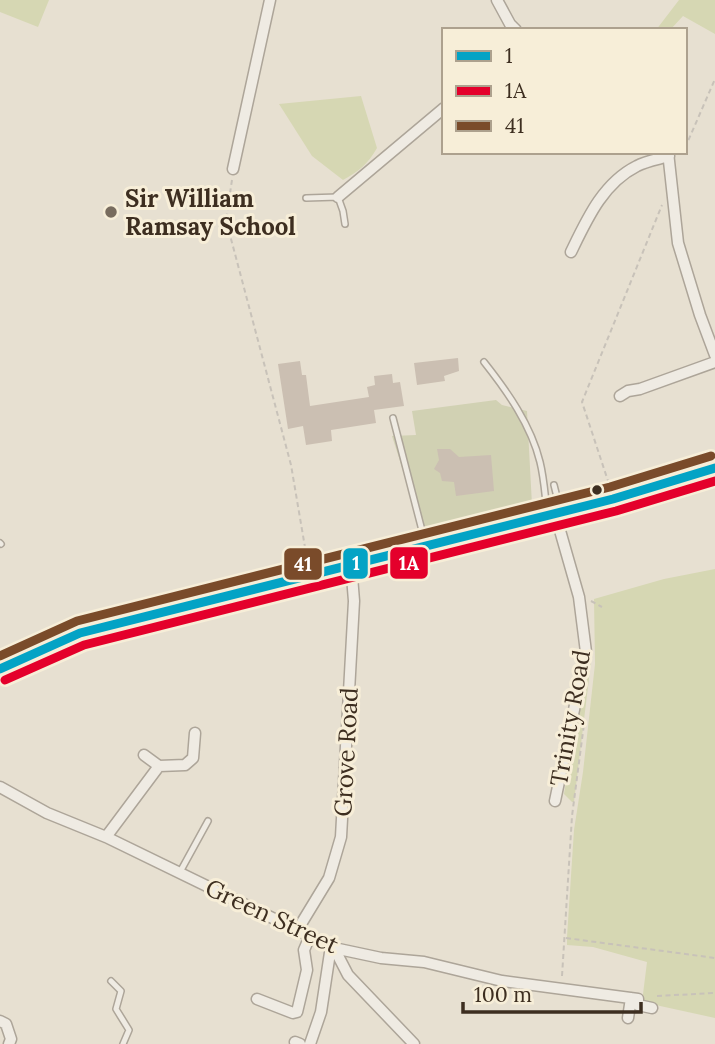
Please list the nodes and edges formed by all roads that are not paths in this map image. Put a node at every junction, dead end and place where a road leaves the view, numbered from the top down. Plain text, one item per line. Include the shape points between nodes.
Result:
1 (270, 0) edge
2 (497, 0) edge
3 (510, 28) edge
4 (442, 110) edge
5 (668, 154) edge
6 (233, 169) road end
7 (338, 197) junction
8 (306, 198) dead end
9 (345, 224) dead end
10 (571, 252) dead end
11 (715, 355) edge
12 (484, 362) dead end
13 (715, 362) edge
14 (620, 396) dead end
15 (393, 418) dead end
16 (715, 468) edge
17 (554, 485) dead end
18 (554, 513) junction
19 (426, 545) junction
20 (351, 564) junction
21 (0, 668) edge
22 (195, 733) dead end
23 (144, 755) dead end
24 (159, 766) junction
25 (0, 787) edge
26 (555, 802) dead end
27 (208, 821) dead end
28 (106, 837) junction
29 (180, 873) junction
30 (298, 929) junction
31 (310, 936) junction
32 (333, 947) junction
33 (111, 981) dead end
34 (257, 999) dead end
35 (635, 999) junction
36 (652, 1008) dead end
37 (628, 1018) dead end
38 (0, 1021) edge
39 (9, 1044) edge
40 (123, 1044) edge
41 (310, 1044) edge
42 (414, 1044) edge

1 - 6 street
2 - 3 street
4 - 7 street
5 - 10 street via 637,166 610,186 589,214
5 - 11 street via 678,243
7 - 8 lane
7 - 9 lane
12 - 18 lane via 516,407 540,461
13 - 14 street
15 - 19 lane
16 - 18 main road
17 - 18 lane
18 - 19 main road
18 - 26 street, Trinity Road via 584,599 586,652
19 - 20 main road
20 - 21 main road via 80,634
20 - 30 street, Grove Road via 354,601 341,837 329,878
22 - 24 street via 193,758 185,765
23 - 24 street
24 - 28 street
25 - 28 street, Green Street
27 - 29 lane
28 - 29 street, Green Street
29 - 30 street, Green Street
30 - 31 street, Green Street
31 - 32 street, Green Street
31 - 34 street via 304,950 307,971 297,1012
32 - 35 street, Green Street via 381,958 424,961 502,981
32 - 41 street
32 - 42 street via 348,975
33 - 40 lane via 121,990 116,1009 129,1030
35 - 36 street via 638,1005
35 - 37 street
38 - 39 street via 6,1024

